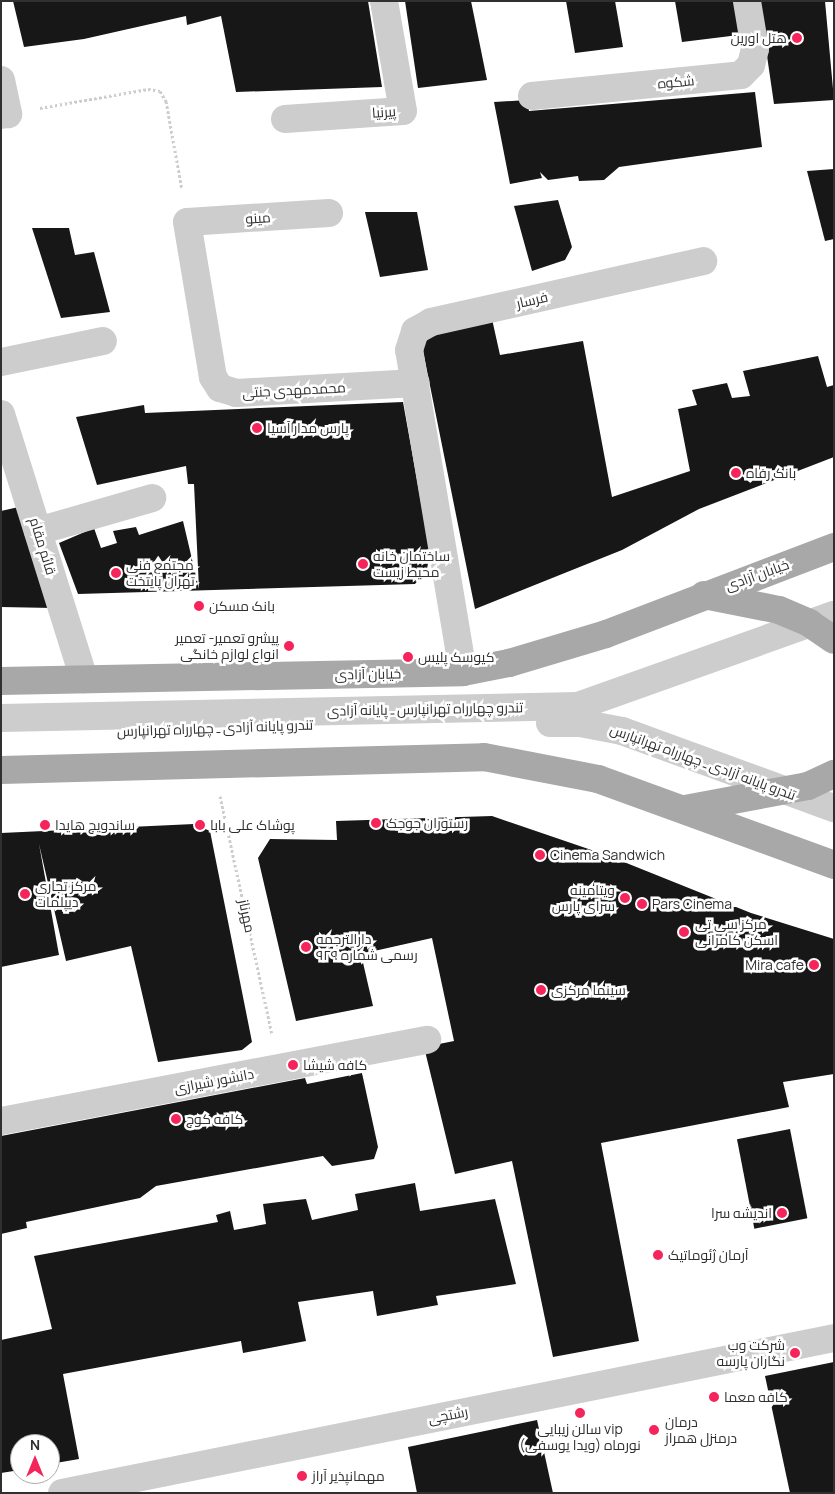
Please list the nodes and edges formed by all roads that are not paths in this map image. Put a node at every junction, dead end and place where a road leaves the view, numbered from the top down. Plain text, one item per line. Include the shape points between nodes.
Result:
1 (384, 1) edge
2 (747, 1) edge
3 (1, 80) edge
4 (532, 96) dead end
5 (4, 114) edge
6 (285, 119) dead end
7 (328, 214) dead end
8 (187, 222) joint
9 (703, 261) dead end
10 (103, 341) dead end
11 (1, 362) edge
12 (416, 383) junction
13 (1, 414) edge
14 (152, 498) dead end
15 (38, 531) junction
16 (834, 547) edge
17 (704, 595) junction
18 (822, 619) edge
19 (834, 640) edge
20 (463, 672) junction
21 (84, 679) junction
22 (1, 681) edge
23 (1, 718) edge
24 (1, 734) edge
25 (1, 770) edge
26 (834, 774) edge
27 (784, 792) junction
28 (834, 808) edge
29 (684, 809) junction
30 (834, 865) edge
31 (427, 1040) dead end
32 (1, 1121) edge
33 (834, 1338) edge
34 (62, 1493) edge

1 - 6 street, پیرنیا via 403,111
2 - 4 street, شکوه via 755,49 751,65 741,75
3 - 5 street
7 - 8 street, مینو
8 - 12 street, محمدمهدی جنتی via 213,377 220,388 236,394
9 - 12 street, فرسار via 421,326 410,340 409,350
10 - 11 street
12 - 20 street
13 - 15 street, قائم مقام
14 - 15 street
15 - 21 street, قائم مقام
16 - 17 main road, خیابان آزادی
17 - 18 main road
17 - 20 main road, خیابان آزادی via 606,634 509,663
18 - 19 main road
18 - 23 street, تندرو چهارراه تهرانپارس ـ پایانه آزادی via 578,706
20 - 21 main road, خیابان آزادی
21 - 22 main road, خیابان آزادی
24 - 27 street, تندرو پایانه آزادی ـ چهارراه تهرانپارس via 580,723 622,731
25 - 29 main road via 484,757 598,779
26 - 27 main road
27 - 28 street, تندرو پایانه آزادی ـ چهارراه تهرانپارس
27 - 29 main road
29 - 30 main road
31 - 32 street, دانشور شیرازی
33 - 34 street, رشتچی

